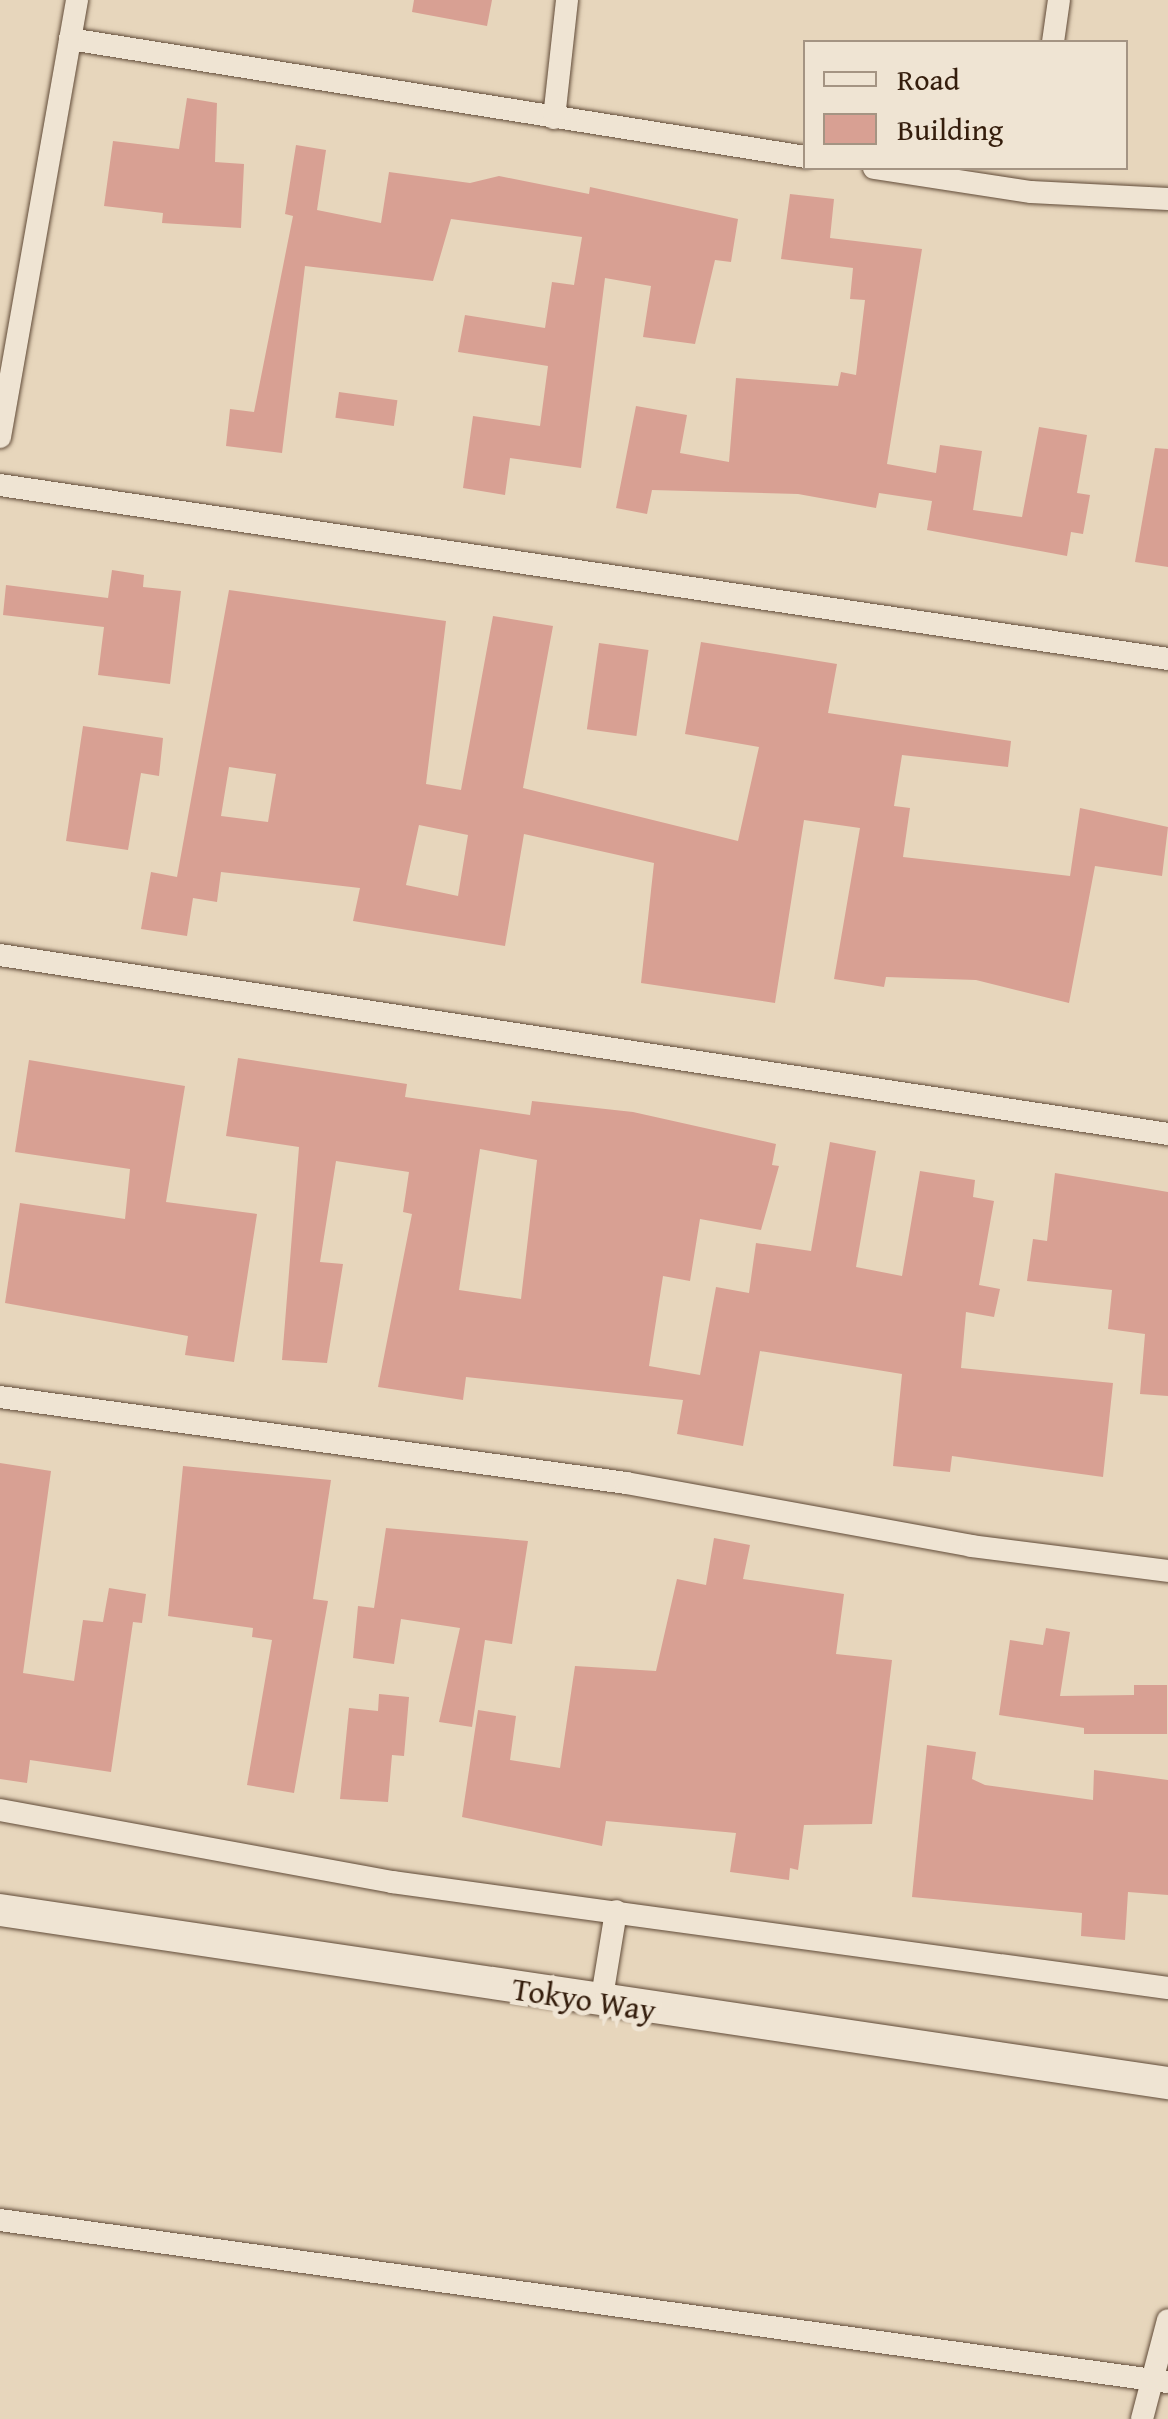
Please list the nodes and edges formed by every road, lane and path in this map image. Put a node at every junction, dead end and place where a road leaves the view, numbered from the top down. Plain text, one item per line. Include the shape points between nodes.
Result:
1 (76, 0) edge
2 (567, 0) edge
3 (1060, 0) edge
4 (70, 38) junction
5 (1053, 40) edge
6 (554, 118) junction
7 (803, 157) edge
8 (887, 170) edge
9 (1034, 170) edge
10 (1031, 192) junction
11 (1168, 199) edge
12 (0, 437) edge
13 (0, 485) edge
14 (1168, 659) edge
15 (0, 955) edge
16 (1168, 1134) edge
17 (0, 1397) edge
18 (1168, 1571) edge
19 (0, 1810) edge
20 (0, 1910) edge
21 (616, 1910) junction
22 (1168, 1988) edge
23 (601, 2003) junction
24 (1168, 2083) edge
25 (0, 2220) edge
26 (1168, 2320) edge
27 (1160, 2381) edge
28 (1142, 2419) edge

1 - 4 street
2 - 6 street
3 - 5 street
4 - 6 street
4 - 12 street via 26,257
6 - 7 street
8 - 10 street
9 - 10 street
10 - 11 street
13 - 14 street
15 - 16 street
17 - 18 street via 586,1478 972,1546
19 - 21 street via 392,1882
20 - 23 main road, Tokyo Way
21 - 22 street
21 - 23 street
23 - 24 main road, Tokyo Way
25 - 27 street
26 - 27 street
27 - 28 street

